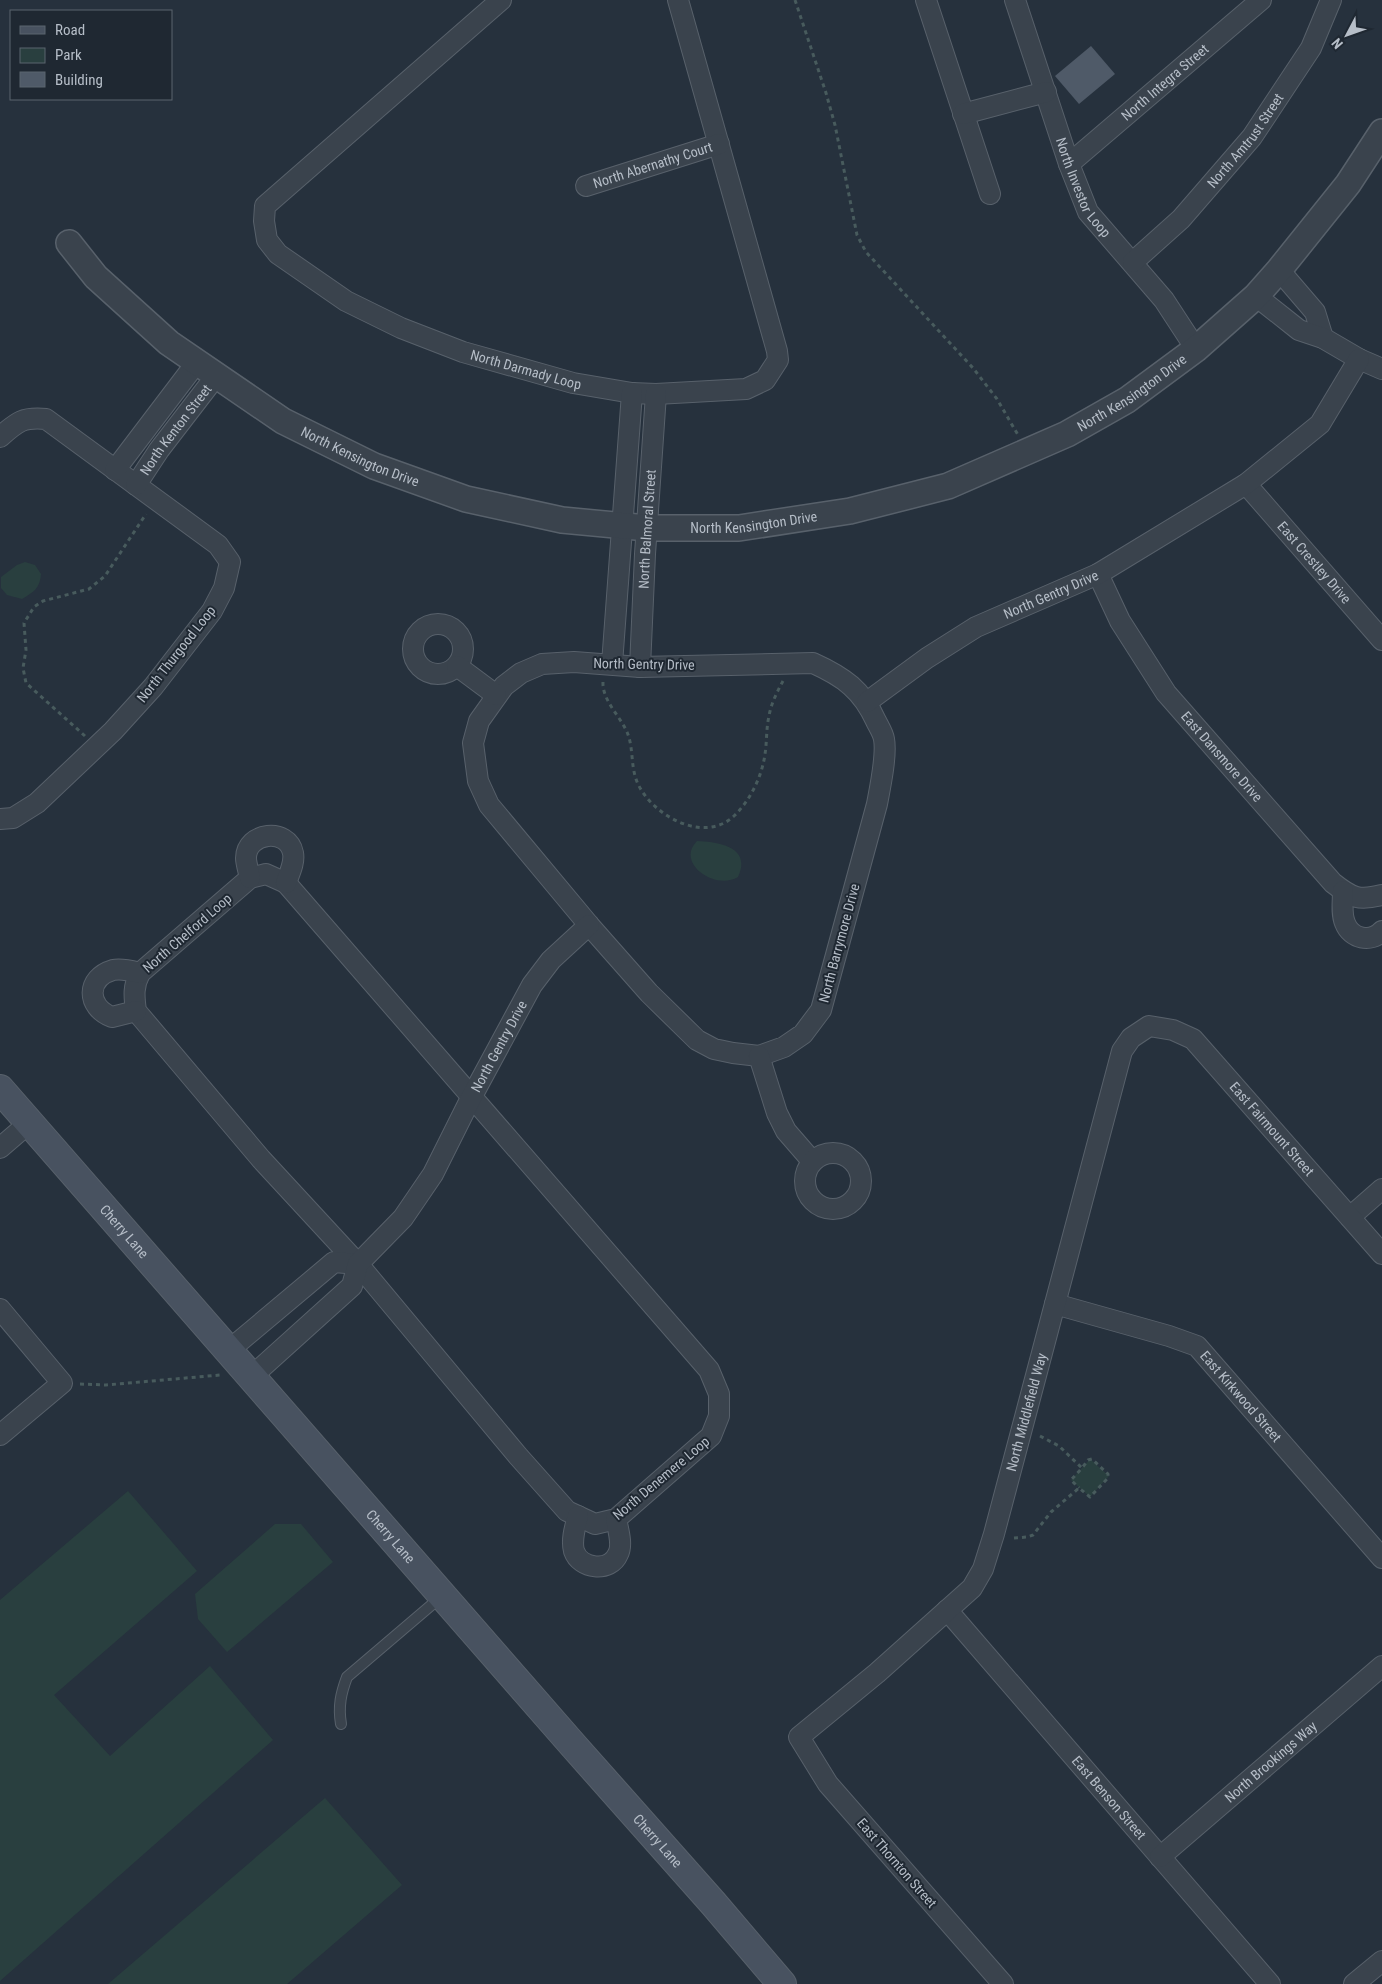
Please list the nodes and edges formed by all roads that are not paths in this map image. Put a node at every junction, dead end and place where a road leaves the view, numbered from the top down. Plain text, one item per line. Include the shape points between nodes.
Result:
1 (501, 0) edge
2 (678, 0) edge
3 (926, 0) edge
4 (1015, 0) edge
5 (1261, 0) edge
6 (1331, 0) edge
7 (1046, 92) junction
8 (963, 114) junction
9 (1382, 132) edge
10 (719, 144) junction
11 (1068, 164) junction
12 (586, 186) dead end
13 (990, 194) dead end
14 (69, 243) dead end
15 (1133, 262) junction
16 (1279, 270) junction
17 (1256, 296) junction
18 (1324, 338) junction
19 (1196, 349) junction
20 (1360, 359) junction
21 (207, 369) junction
22 (1382, 369) edge
23 (632, 393) junction
24 (656, 394) junction
25 (0, 437) edge
26 (115, 470) junction
27 (1246, 484) junction
28 (136, 485) junction
29 (622, 527) junction
30 (647, 528) junction
31 (1098, 574) junction
32 (1382, 640) edge
33 (457, 666) dead end
34 (640, 666) junction
35 (607, 673) junction
36 (496, 695) junction
37 (866, 702) junction
38 (0, 819) edge
39 (250, 878) junction
40 (286, 883) junction
41 (1343, 891) junction
42 (1382, 895) edge
43 (589, 925) junction
44 (1382, 932) edge
45 (140, 973) junction
46 (136, 1010) junction
47 (1149, 1026) joint
48 (759, 1056) junction
49 (0, 1089) edge
50 (471, 1098) junction
51 (29, 1123) junction
52 (0, 1148) edge
53 (812, 1161) dead end
54 (1382, 1189) edge
55 (1350, 1217) junction
56 (1382, 1254) edge
57 (358, 1264) junction
58 (1056, 1304) junction
59 (0, 1309) edge
60 (239, 1364) junction
61 (0, 1435) edge
62 (578, 1516) junction
63 (616, 1519) junction
64 (1382, 1558) edge
65 (442, 1596) junction
66 (947, 1610) junction
67 (1382, 1666) edge
68 (341, 1724) dead end
69 (799, 1737) joint
70 (1160, 1857) junction
71 (1382, 1960) edge
72 (782, 1984) edge
73 (1003, 1984) edge
74 (1270, 1984) edge
75 (1354, 1984) edge

1 - 23 street, North Darmady Loop via 265,206 267,240 278,254 346,300 401,328 462,352 573,383
2 - 10 street, North Darmady Loop
3 - 8 street
4 - 7 street, North Investor Loop
5 - 11 street, North Integra Street
6 - 15 street, North Amtrust Street via 1312,48 1252,137 1180,219
7 - 8 street
7 - 11 street, North Investor Loop
8 - 13 street
9 - 16 street, North Kensington Drive via 1348,184
10 - 12 street, North Abernathy Court
10 - 24 street, North Darmady Loop via 778,360 766,380 746,389
11 - 15 street, North Investor Loop via 1088,212
14 - 21 street, North Kensington Drive via 96,277 169,343
15 - 19 street, North Investor Loop via 1164,300
16 - 17 street, North Kensington Drive
16 - 18 street via 1315,312
17 - 18 street via 1299,330
17 - 19 street, North Kensington Drive
18 - 20 street
19 - 30 street, North Kensington Drive via 1127,400 1068,434 948,486 850,512 739,528
20 - 22 street
20 - 27 street, North Gentry Drive via 1320,424
21 - 26 street, North Kenton Street
21 - 28 street, North Kenton Street
21 - 29 street, North Kensington Drive via 283,421 374,466 466,499 562,520
23 - 24 street, North Darmady Loop
23 - 29 street, North Balmoral Street
24 - 30 street, North Balmoral Street
25 - 26 street, North Thurgood Loop via 28,418 46,419
26 - 28 street, North Thurgood Loop
27 - 31 street, North Gentry Drive
27 - 32 street, East Crestley Drive
28 - 38 street, North Thurgood Loop via 218,545 230,562 224,588 212,611 153,687 113,731 37,804 13,818
29 - 30 street, North Kensington Drive
29 - 35 street, North Balmoral Street
30 - 34 street, North Balmoral Street
31 - 37 street, North Gentry Drive via 976,626
31 - 41 street, East Dansmore Drive via 1120,622 1166,693
33 - 36 street
34 - 35 street, North Gentry Drive
34 - 37 street, North Gentry Drive via 813,663 836,673
35 - 36 street, North Gentry Drive via 574,662 542,664 521,673
36 - 43 street, North Gentry Drive via 479,722 473,743 478,781 489,805
37 - 48 street, North Barrymore Drive via 884,739 883,772 878,804 821,1010 803,1034 784,1047
39 - 40 street via 266,874
39 - 40 street via 246,858 249,848 267,835 278,837 291,846 293,863
39 - 45 street, North Chelford Loop
40 - 50 street
41 - 42 street, East Dansmore Drive via 1366,900
41 - 44 street via 1345,923 1350,932 1369,938
43 - 48 street, North Barrymore Drive via 649,994 697,1040 714,1049
43 - 50 street, North Gentry Drive via 551,960 532,985
45 - 46 street, North Chelford Loop via 135,983
45 - 46 street via 114,970 98,979 92,993 100,1011 112,1017
46 - 57 street via 261,1159
47 - 55 street, East Fairmount Street via 1173,1030 1193,1039
47 - 58 street, North Middlefield Way via 1131,1038 1122,1051
48 - 53 street via 786,1131
49 - 51 main road, Cherry Lane
50 - 57 street, North Gentry Drive via 433,1174 403,1218
50 - 63 street, North Denemere Loop via 709,1370 720,1394 719,1416 711,1436
51 - 52 street
51 - 60 main road, Cherry Lane
54 - 55 street
55 - 56 street, East Fairmount Street
57 - 60 street, North Gentry Drive via 352,1286
57 - 60 street via 334,1262
57 - 62 street, North Denemere Loop via 518,1456 567,1510
58 - 64 street, East Kirkwood Street via 1197,1346
58 - 66 street, North Middlefield Way via 983,1569 972,1588
59 - 61 street via 62,1383
60 - 65 main road, Cherry Lane
62 - 63 street, North Denemere Loop via 596,1524
62 - 63 street via 572,1541 577,1558 586,1565 600,1566 619,1553
65 - 68 lane via 347,1676 341,1692
65 - 72 main road, Cherry Lane
66 - 69 street, North Middlefield Way
66 - 70 street, East Benson Street
67 - 70 street, North Brookings Way
69 - 73 street, East Thornton Street via 828,1784
70 - 74 street, East Benson Street
71 - 75 street

